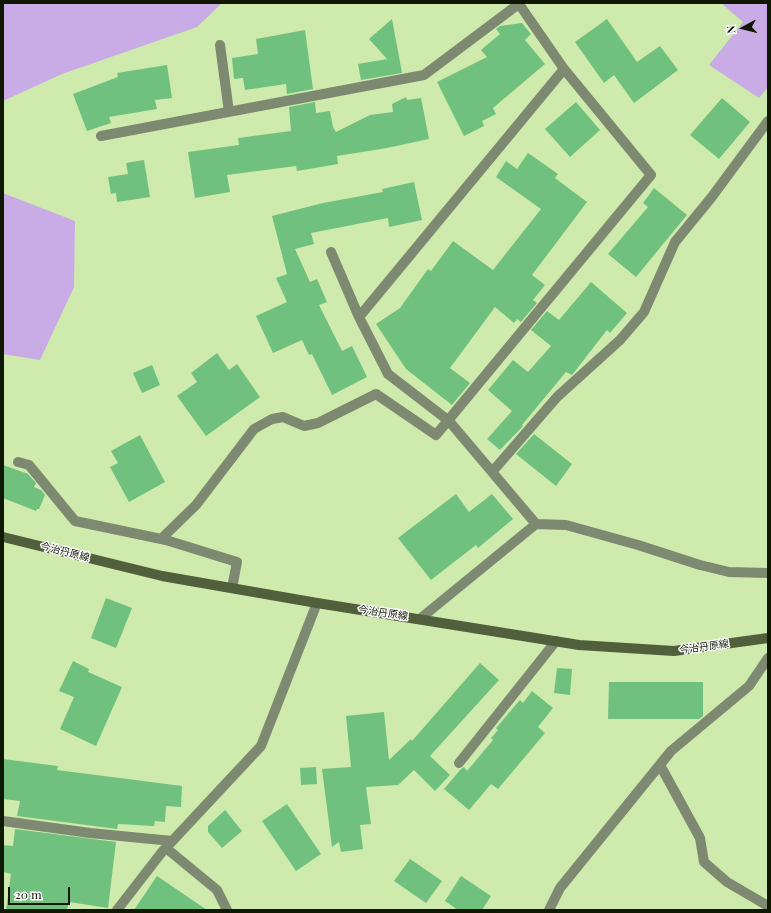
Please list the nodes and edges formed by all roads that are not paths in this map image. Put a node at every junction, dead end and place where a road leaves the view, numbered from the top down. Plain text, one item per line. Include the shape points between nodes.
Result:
1 (519, 3) edge
2 (220, 45) dead end
3 (564, 69) junction
4 (229, 112) junction
5 (768, 121) edge
6 (101, 136) dead end
7 (330, 252) dead end
8 (359, 317) junction
9 (449, 421) junction
10 (18, 462) dead end
11 (492, 472) junction
12 (536, 524) junction
13 (3, 537) edge
14 (161, 539) junction
15 (768, 574) edge
16 (232, 588) junction
17 (317, 603) junction
18 (421, 618) junction
19 (768, 638) edge
20 (556, 641) junction
21 (768, 658) edge
22 (459, 763) dead end
23 (660, 765) junction
24 (3, 821) edge
25 (169, 844) junction
26 (768, 906) edge
27 (117, 910) edge
28 (227, 910) edge
29 (549, 910) edge

1 - 3 street
1 - 4 street via 424,75
2 - 4 street
3 - 8 street
3 - 9 street via 651,175
4 - 6 street
5 - 11 street via 675,242 644,312 620,340 557,397
7 - 8 street
8 - 9 street via 388,374
9 - 11 street
9 - 14 street via 436,435 376,394 318,423 304,426 283,417 272,419 254,429 196,505
10 - 14 street via 29,465 75,521
11 - 12 street
12 - 15 street via 566,525 729,572
12 - 18 street
13 - 16 main road, 今治丹原線 via 162,576
14 - 16 street via 237,562
16 - 17 main road, 今治丹原線
17 - 18 main road, 今治丹原線
17 - 25 street via 261,746
18 - 20 main road, 今治丹原線
19 - 20 main road, 今治丹原線 via 674,650 579,645
20 - 22 street
21 - 23 street via 748,686 671,751
23 - 26 street via 700,838 704,862 727,882
23 - 29 street via 560,888
24 - 25 street
25 - 27 street
25 - 28 street via 217,890

